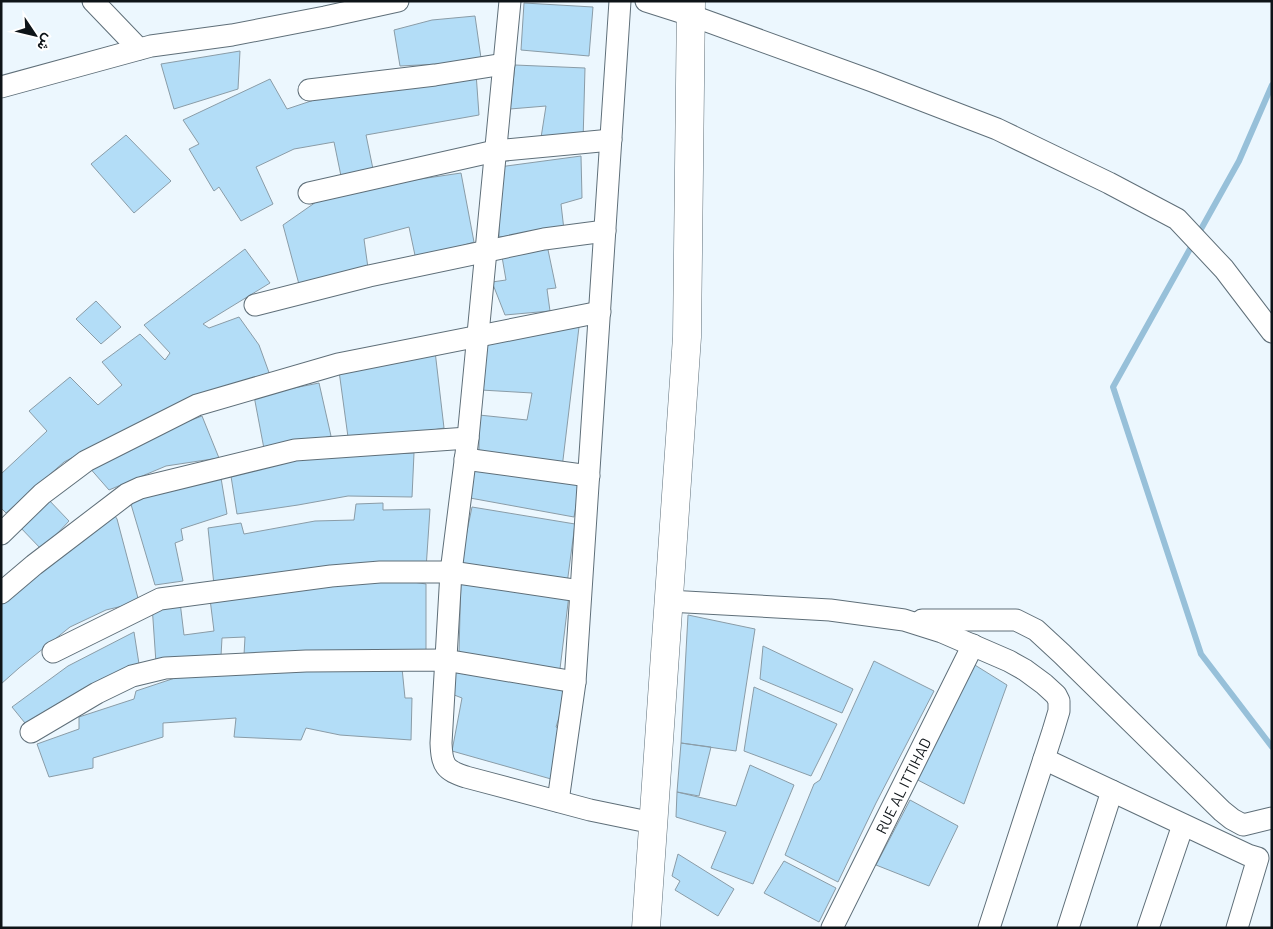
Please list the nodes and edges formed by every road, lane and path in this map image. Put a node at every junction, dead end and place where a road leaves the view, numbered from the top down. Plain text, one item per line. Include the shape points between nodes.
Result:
1 (93, 1) edge
2 (398, 1) edge
3 (510, 1) edge
4 (620, 1) edge
5 (646, 1) edge
6 (690, 8) edge
7 (139, 49) junction
8 (504, 64) junction
9 (1, 86) edge
10 (309, 90) dead end
11 (611, 140) junction
12 (495, 151) junction
13 (308, 193) dead end
14 (605, 231) junction
15 (486, 251) junction
16 (255, 305) dead end
17 (600, 312) junction
18 (1272, 332) edge
19 (477, 336) junction
20 (468, 438) junction
21 (465, 459) junction
22 (589, 476) junction
23 (1, 534) edge
24 (452, 572) junction
25 (580, 592) junction
26 (1, 593) edge
27 (668, 601) junction
28 (904, 620) junction
29 (973, 645) junction
30 (52, 652) dead end
31 (445, 660) junction
32 (575, 682) junction
33 (31, 732) dead end
34 (1044, 759) junction
35 (1112, 791) junction
36 (558, 802) junction
37 (1272, 818) edge
38 (653, 824) junction
39 (1183, 825) junction
40 (1242, 825) junction
41 (1265, 862) edge
42 (646, 928) edge
43 (832, 928) edge
44 (989, 928) edge
45 (1068, 928) edge
46 (1148, 928) edge
47 (1237, 928) edge

1 - 7 street
2 - 7 street
3 - 8 street
4 - 11 street
5 - 6 street
6 - 18 street via 997,130 1177,219 1224,269
6 - 27 street via 686,337
7 - 9 street
8 - 10 street
8 - 12 street
11 - 12 street
11 - 14 street
12 - 13 street
12 - 15 street
14 - 15 street
14 - 17 street
15 - 16 street
15 - 19 street
17 - 19 street
17 - 22 street
19 - 20 street
19 - 23 street via 338,364 197,404 86,461 42,494
20 - 21 street
20 - 26 street via 295,450 140,488 127,494
21 - 22 street
21 - 24 street
22 - 25 street
24 - 25 street
24 - 30 street via 331,576 160,599
24 - 31 street
25 - 32 street
27 - 28 street via 830,610
27 - 38 street
28 - 29 street
28 - 40 street via 1016,620 1036,630 1222,811
29 - 34 street via 1009,660 1056,695 1059,710
29 - 43 street, RUE AL ITTIHAD
31 - 32 street
31 - 33 street via 306,661 165,668 132,676
31 - 36 street via 441,756 446,767 466,777
32 - 36 street
34 - 35 street
34 - 44 street
35 - 39 street
35 - 45 street
36 - 38 street
37 - 40 street
38 - 42 street
39 - 41 street
39 - 46 street
40 - 41 street
41 - 47 street

